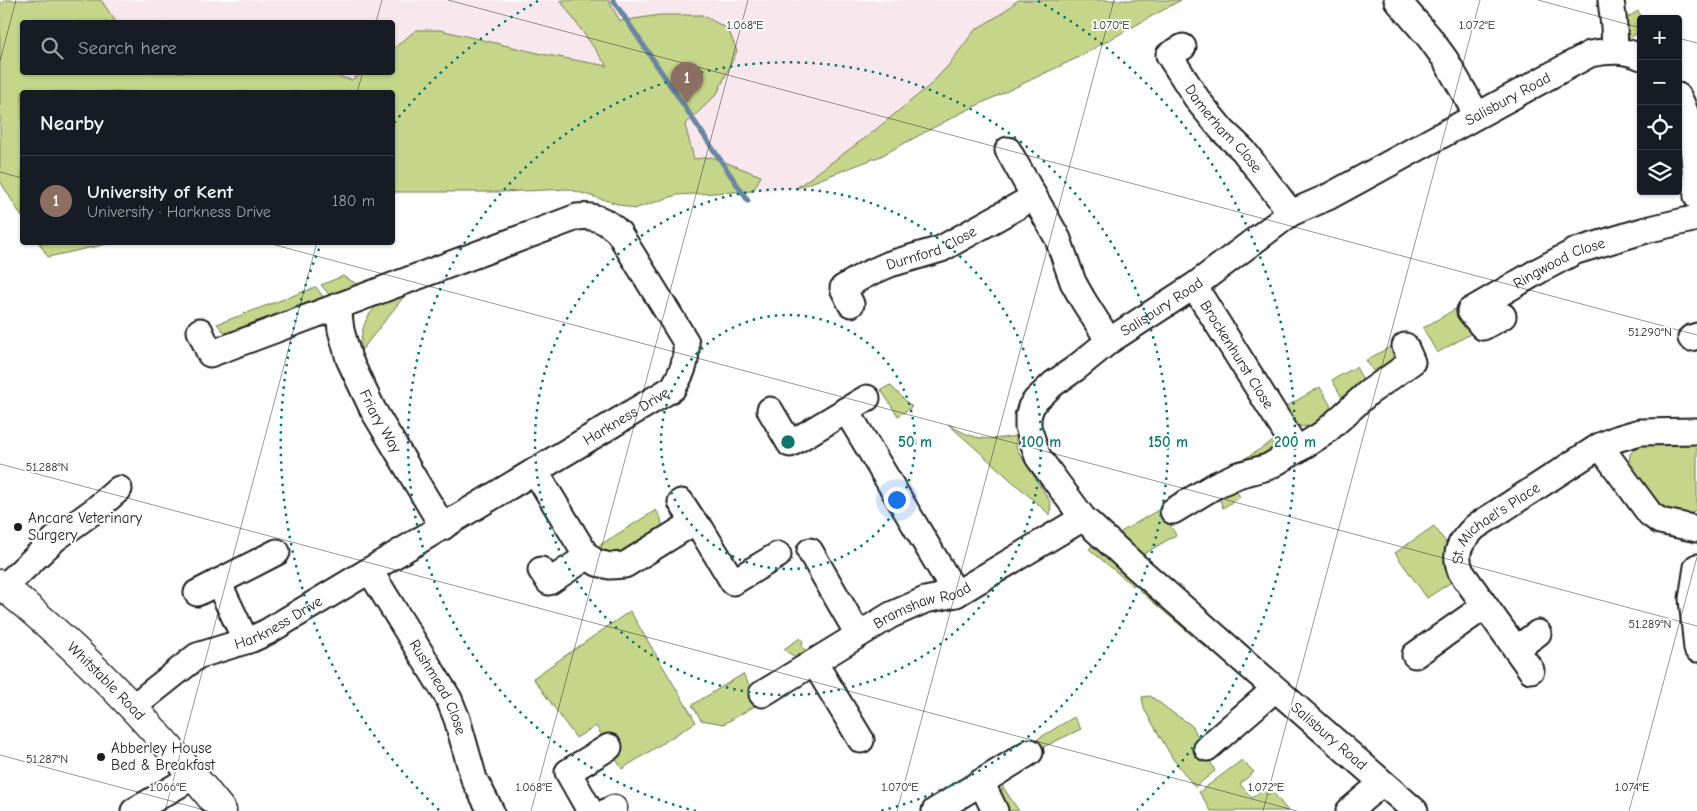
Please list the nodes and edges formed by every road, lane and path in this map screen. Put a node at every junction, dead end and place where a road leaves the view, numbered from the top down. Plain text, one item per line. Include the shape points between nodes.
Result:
1 (1396, 0) edge
2 (1611, 0) edge
3 (1183, 47) dead end
4 (1615, 50) junction
5 (1637, 57) edge
6 (1682, 104) edge
7 (1477, 115) junction
8 (1008, 150) dead end
9 (1034, 197) junction
10 (1697, 197) edge
11 (1291, 213) junction
12 (1697, 218) edge
13 (1194, 286) junction
14 (851, 304) dead end
15 (338, 306) junction
16 (1503, 316) dead end
17 (200, 331) dead end
18 (1109, 340) junction
19 (1405, 346) dead end
20 (867, 398) dead end
21 (770, 410) dead end
22 (838, 415) junction
23 (1697, 431) edge
24 (1600, 446) junction
25 (1297, 450) junction
26 (535, 471) junction
27 (119, 489) dead end
28 (1173, 511) dead end
29 (1083, 518) junction
30 (443, 527) junction
31 (1697, 528) edge
32 (810, 551) dead end
33 (277, 552) dead end
34 (778, 555) dead end
35 (588, 556) junction
36 (1697, 567) edge
37 (541, 570) dead end
38 (370, 571) junction
39 (2, 585) edge
40 (956, 594) junction
41 (1485, 606) junction
42 (1538, 633) dead end
43 (858, 634) junction
44 (246, 641) junction
45 (1516, 649) junction
46 (1697, 649) edge
47 (1415, 655) dead end
48 (814, 662) junction
49 (1532, 670) dead end
50 (1275, 689) junction
51 (762, 694) dead end
52 (133, 707) junction
53 (861, 740) dead end
54 (609, 747) dead end
55 (1207, 748) dead end
56 (1030, 752) dead end
57 (194, 776) junction
58 (981, 782) junction
59 (1382, 783) junction
60 (604, 810) edge
61 (134, 811) edge
62 (222, 811) edge
63 (491, 811) edge
64 (935, 811) edge
65 (995, 811) edge
66 (1350, 811) edge
67 (1415, 811) edge

1 - 7 street via 1445,59
2 - 4 street
3 - 11 street, Damerham Close via 1169,55 1181,75 1199,102 1243,150
4 - 5 street, Salisbury Road
4 - 7 street, Salisbury Road via 1590,54
6 - 10 street via 1692,135
7 - 11 street, Salisbury Road via 1328,197
8 - 9 street
9 - 14 street, Durnford Close via 941,249 865,275 843,288
9 - 18 street via 1058,239 1073,282
11 - 13 street, Salisbury Road
12 - 16 street, Ringwood Close via 1576,251 1470,312 1483,327
13 - 18 street, Salisbury Road
13 - 25 street, Brockenhurst Close
15 - 17 street, Harkness Drive via 210,354
15 - 26 street, Harkness Drive via 577,217 596,217 611,225 686,342 683,370 673,388
15 - 30 street, Friary Way via 349,359 373,410
18 - 29 street, Salisbury Road via 1044,391 1031,407 1028,417 1038,457
19 - 25 street via 1412,362 1368,393 1324,433
20 - 22 street
21 - 22 street via 790,444
22 - 40 street
23 - 24 street, St. Michael's Place via 1640,432
24 - 31 street via 1650,514 1660,521
24 - 41 street, St. Michael's Place via 1466,536 1460,545 1458,562
25 - 28 street via 1268,467 1216,485
26 - 30 street, Harkness Drive
26 - 35 street
27 - 39 street
29 - 40 street, Bramshaw Road
29 - 50 street, Salisbury Road
30 - 38 street, Harkness Drive
32 - 43 street
33 - 44 street via 208,587
34 - 35 street via 733,582 687,512 625,564 610,566 596,563
35 - 37 street via 549,582
36 - 46 street via 1692,599
38 - 44 street, Harkness Drive
38 - 63 street, Rushmead Close via 449,699 474,779
39 - 52 main road, Whitstable Road
40 - 43 street, Bramshaw Road via 925,600 891,614
41 - 45 street, St. Michael's Place
41 - 47 street
42 - 45 street
43 - 48 street, Bramshaw Road
44 - 52 street, Harkness Drive via 197,656
45 - 49 street, St. Michael's Place
48 - 51 street, Bramshaw Road
48 - 53 street
50 - 55 street
50 - 59 street, Salisbury Road
52 - 57 main road, Whitstable Road
54 - 60 street via 568,772
56 - 58 street
57 - 61 street
57 - 62 main road, Whitstable Road
58 - 64 street
58 - 65 street
59 - 66 street, Salisbury Road
59 - 67 street, Salisbury Road

